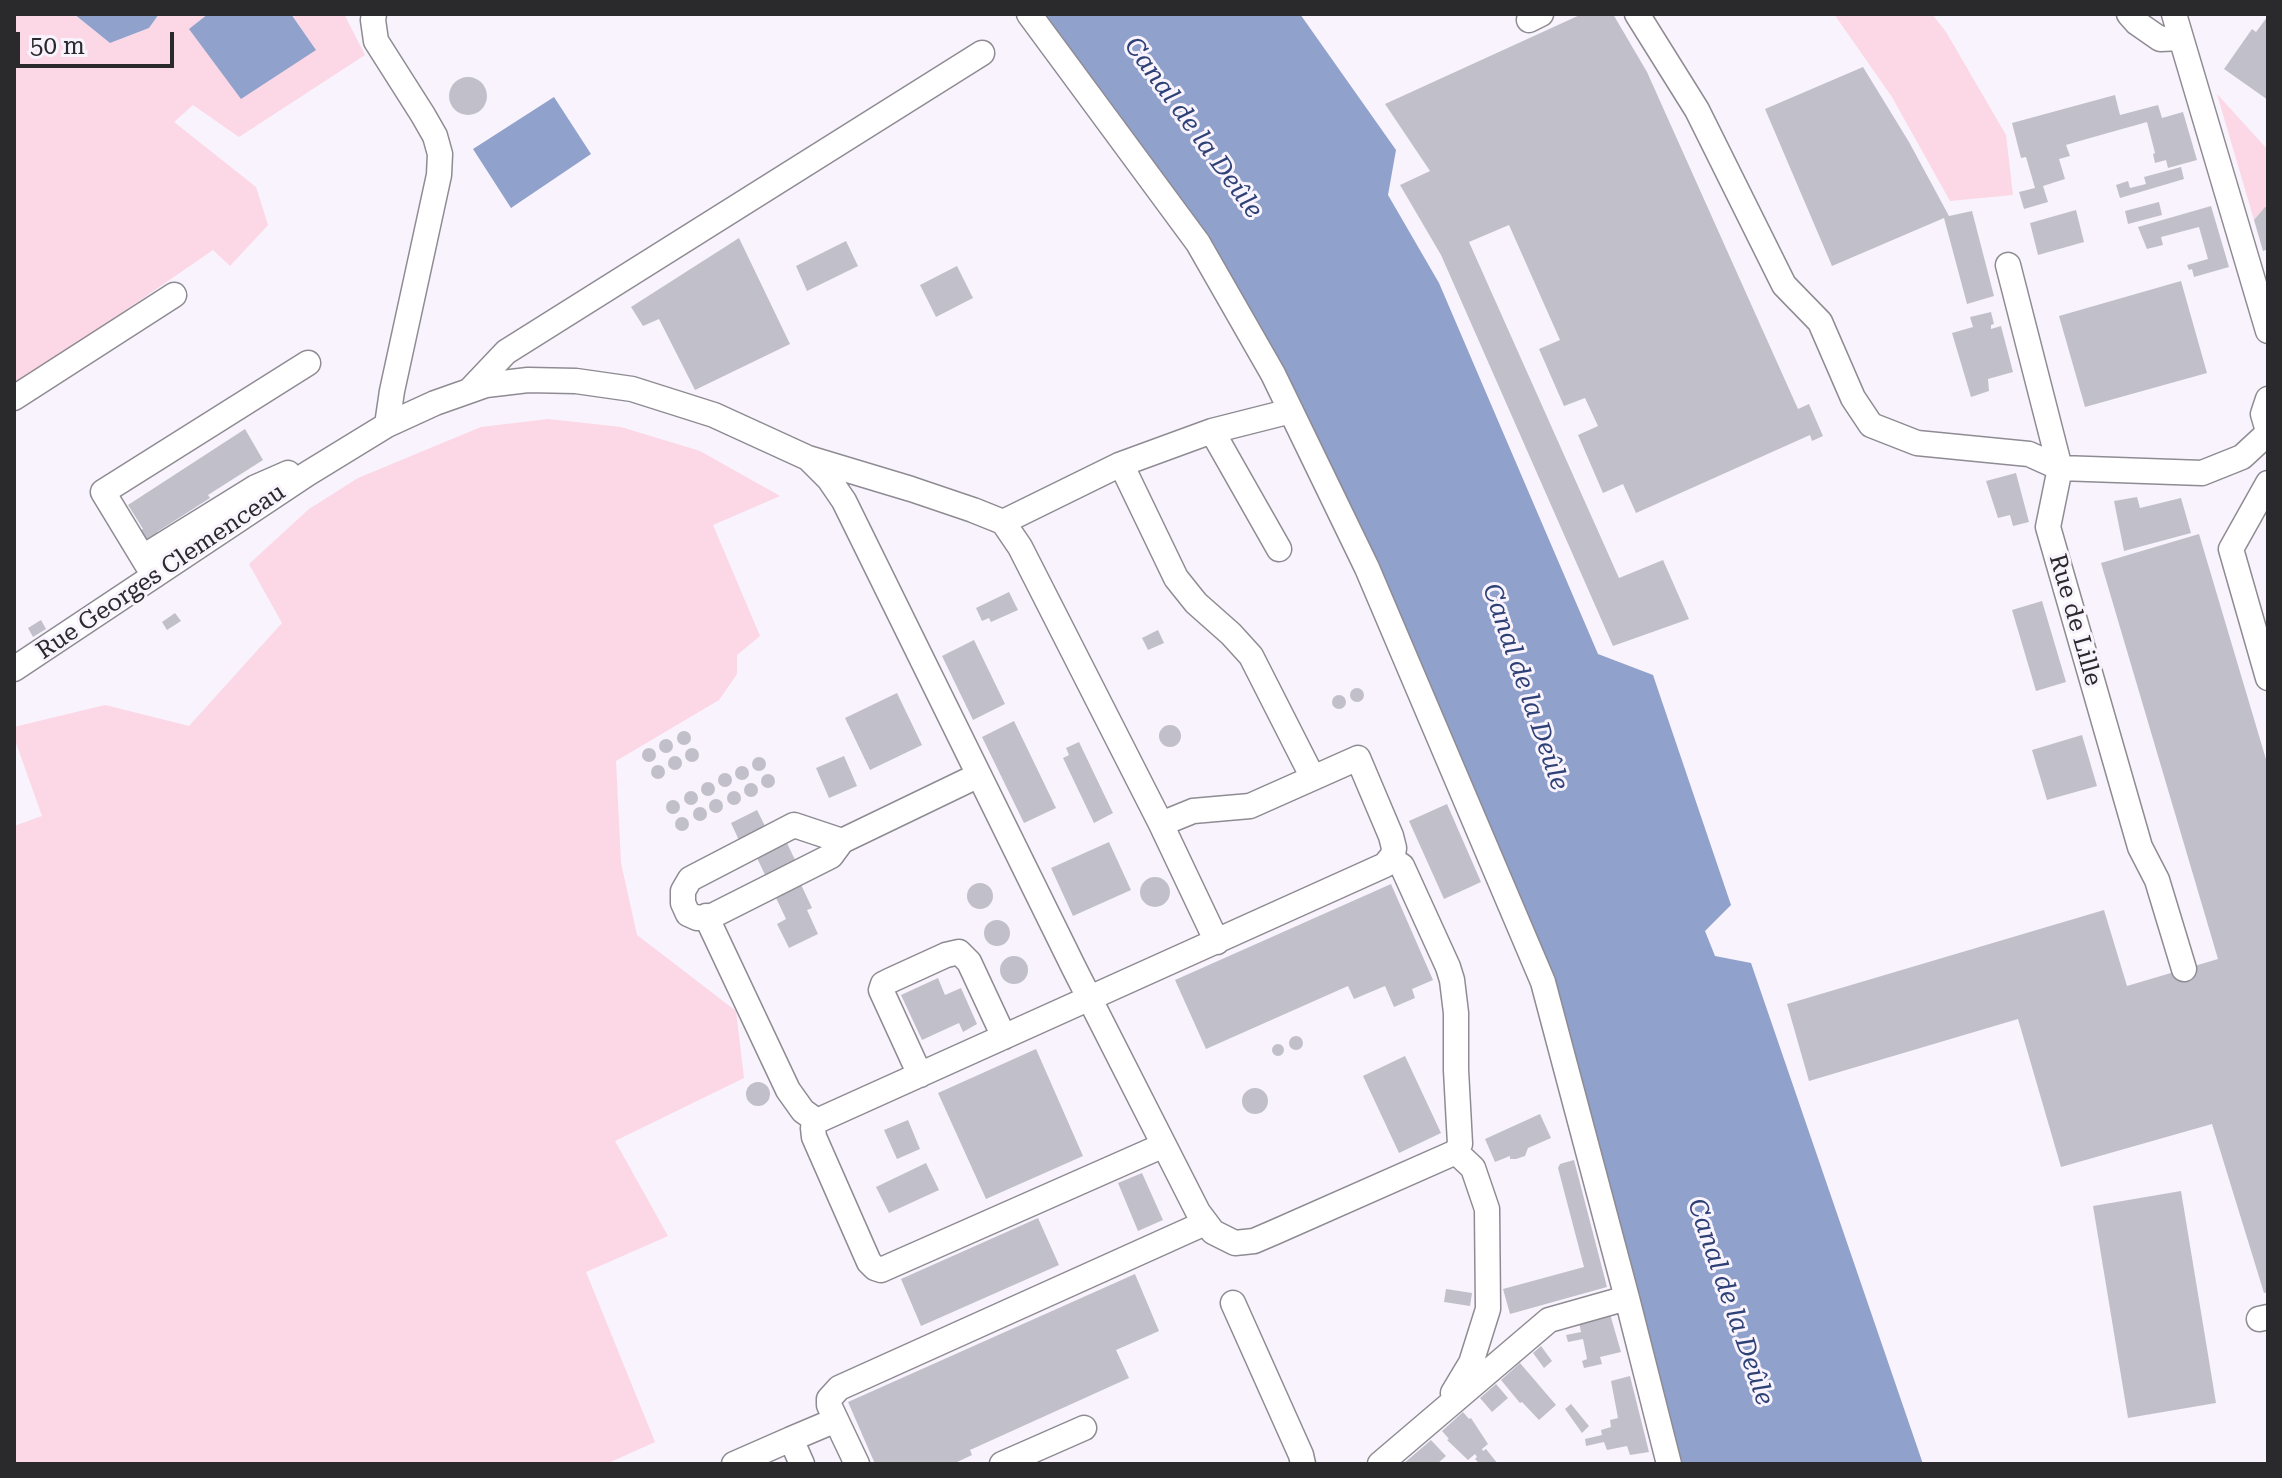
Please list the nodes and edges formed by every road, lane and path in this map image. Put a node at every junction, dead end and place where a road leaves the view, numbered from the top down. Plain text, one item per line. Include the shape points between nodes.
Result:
1 (374, 14) edge
2 (1029, 14) edge
3 (1637, 14) edge
4 (2129, 14) edge
5 (2174, 14) edge
6 (2181, 38) junction
7 (982, 53) dead end
8 (2008, 265) dead end
9 (174, 295) dead end
10 (2268, 331) edge
11 (308, 363) dead end
12 (470, 390) junction
13 (14, 398) edge
14 (2268, 399) edge
15 (1291, 411) junction
16 (387, 425) junction
17 (1212, 431) junction
18 (2268, 432) edge
19 (336, 457) junction
20 (808, 458) junction
21 (2060, 468) junction
22 (1124, 470) dead end
23 (2268, 483) edge
24 (1003, 522) junction
25 (1279, 549) dead end
26 (149, 567) junction
27 (18, 659) edge
28 (2268, 678) edge
29 (979, 775) junction
30 (1313, 778) junction
31 (1161, 824) junction
32 (842, 841) junction
33 (1391, 859) junction
34 (706, 916) junction
35 (1217, 942) junction
36 (2184, 969) dead end
37 (1090, 999) junction
38 (1004, 1037) junction
39 (920, 1075) junction
40 (817, 1121) junction
41 (1164, 1145) junction
42 (1456, 1152) junction
43 (1205, 1223) junction
44 (1627, 1298) junction
45 (1233, 1303) dead end
46 (1443, 1411) junction
47 (836, 1420) junction
48 (1084, 1428) dead end
49 (791, 1439) junction
50 (734, 1464) edge
51 (802, 1464) edge
52 (857, 1464) edge
53 (1002, 1464) edge
54 (1303, 1464) edge
55 (1380, 1464) edge
56 (1669, 1464) edge

1 - 16 street via 376,41 435,136 440,154
2 - 15 street via 1198,243
3 - 21 street via 1697,110 1784,285 1820,322 1853,398 1871,425 1917,443 2029,454
4 - 6 street via 2160,39
5 - 6 street
6 - 10 street
7 - 12 street via 506,352
8 - 21 street, Rue de Lille
9 - 13 street
11 - 26 street via 103,492
12 - 16 street
12 - 20 street via 528,380 632,389 714,415
14 - 18 street via 2263,414
15 - 17 street
15 - 44 street via 1367,568 1543,982
16 - 19 street
17 - 24 street via 1119,465
17 - 25 street
18 - 21 street via 2242,457 2202,473
19 - 26 street, Rue Georges Clemenceau
19 - 26 street via 256,487
20 - 24 street
20 - 29 street via 844,501
21 - 36 street, Rue de Lille via 2048,527 2140,847 2157,880
22 - 30 street via 1176,578 1251,656
23 - 28 street via 2231,549
24 - 31 street
26 - 27 street, Rue Georges Clemenceau
29 - 32 street
29 - 37 street
30 - 31 street via 1250,806 1193,811
30 - 33 street via 1358,758 1391,836
31 - 35 street
32 - 34 street via 831,856
32 - 34 street via 794,825 690,879 683,903 688,914
33 - 35 street
33 - 42 street via 1402,866 1452,980 1460,1131
34 - 40 street via 788,1090
35 - 37 street
37 - 38 street
37 - 41 street
38 - 39 street
38 - 39 street via 969,962 959,952 946,955 883,984 881,990
39 - 40 street
40 - 41 street via 814,1137 869,1262 881,1270
41 - 43 street
42 - 43 street via 1254,1241 1235,1243
42 - 46 street via 1473,1168 1487,1209 1488,1309 1471,1363
43 - 47 street via 839,1388 829,1399
44 - 46 street via 1549,1320
44 - 56 street
45 - 54 street
46 - 55 street
47 - 49 street
47 - 52 street
48 - 53 street
49 - 50 street
49 - 51 street

